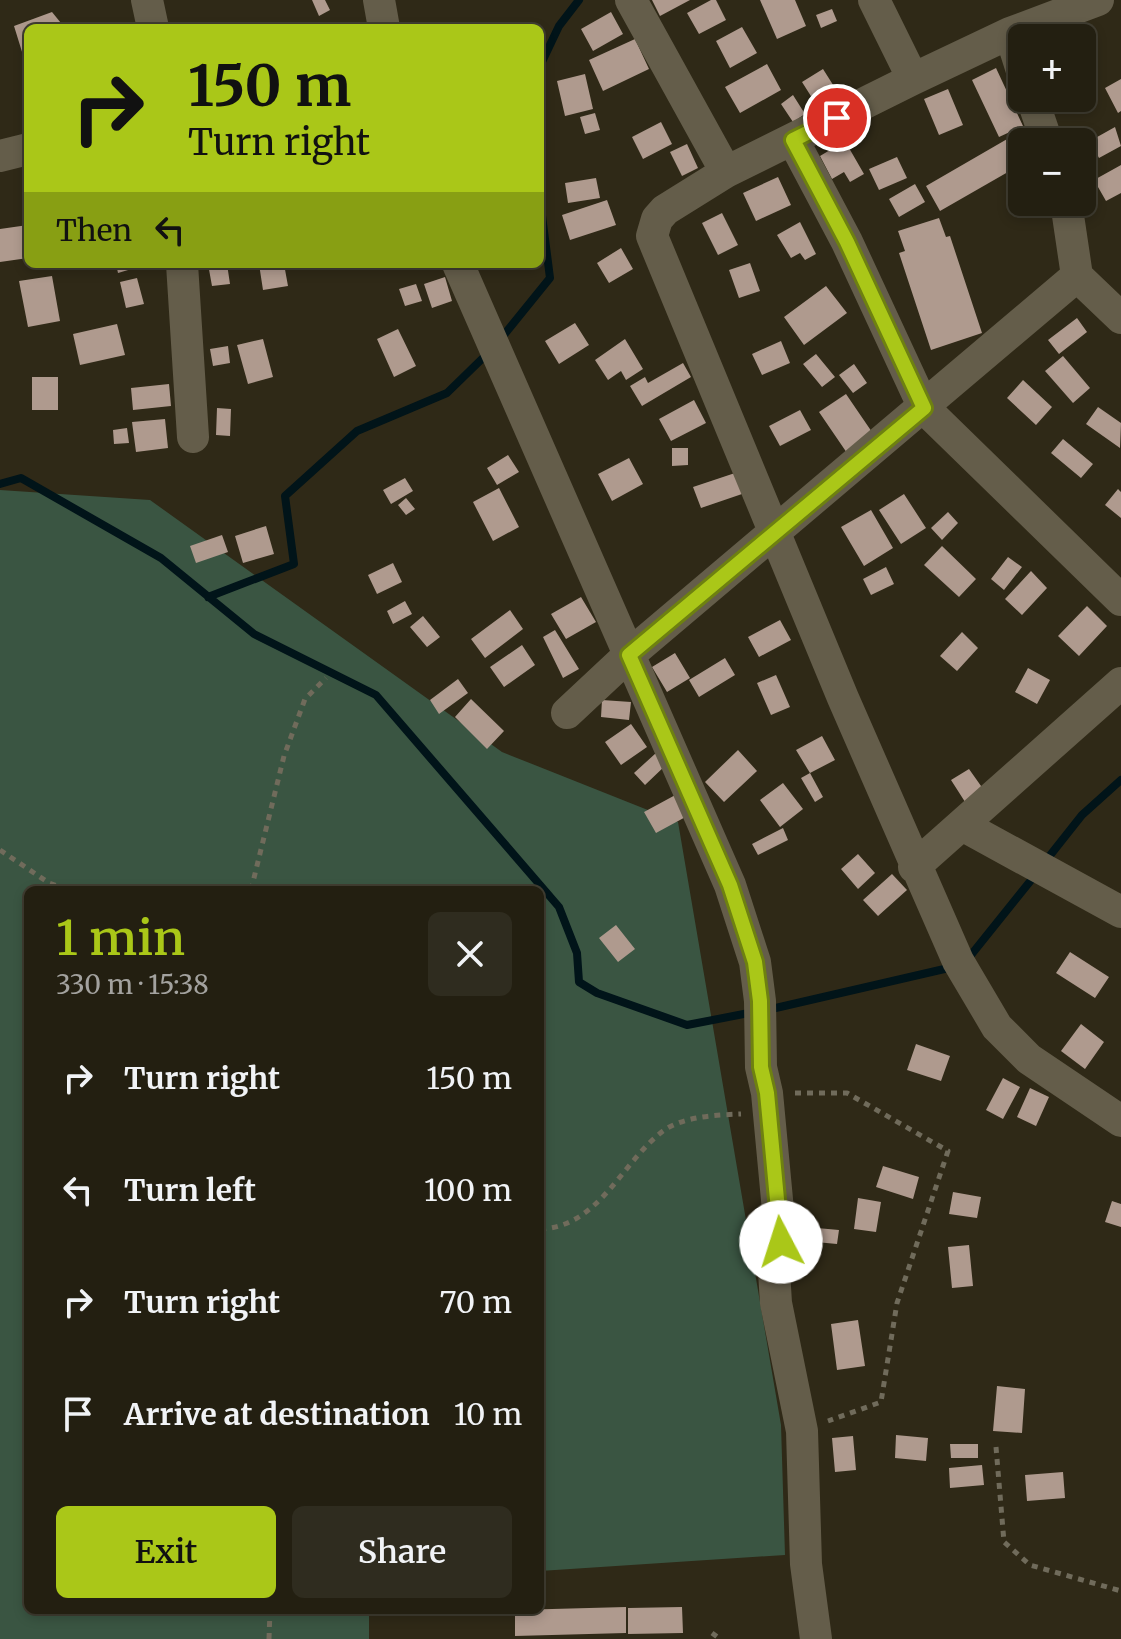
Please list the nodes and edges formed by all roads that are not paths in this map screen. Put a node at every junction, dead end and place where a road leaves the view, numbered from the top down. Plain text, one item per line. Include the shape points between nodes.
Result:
1 (147, 0) edge
2 (379, 0) edge
3 (631, 0) edge
4 (874, 0) edge
5 (1098, 0) edge
6 (152, 24) edge
7 (383, 24) edge
8 (1034, 24) edge
9 (1008, 34) edge
10 (913, 79) junction
11 (793, 140) junction
12 (24, 150) edge
13 (0, 156) edge
14 (726, 172) junction
15 (1068, 216) edge
16 (182, 268) edge
17 (460, 268) edge
18 (1077, 276) junction
19 (1121, 318) edge
20 (924, 408) junction
21 (193, 437) dead end
22 (775, 535) junction
23 (1121, 600) edge
24 (629, 655) junction
25 (1121, 683) edge
26 (567, 713) dead end
27 (962, 825) junction
28 (914, 867) junction
29 (1121, 912) edge
30 (1121, 1121) edge
31 (816, 1639) edge

1 - 6 street
2 - 7 street
3 - 14 street
4 - 10 street
5 - 8 street
9 - 10 street
10 - 11 street
11 - 14 street
11 - 20 street
12 - 13 street
14 - 22 street via 665,210 652,236
15 - 18 street
16 - 21 street
17 - 24 street
18 - 19 street
18 - 20 street
20 - 22 street
20 - 23 street
22 - 24 street
22 - 28 street
24 - 26 street
24 - 31 street via 730,885 755,962 781,1242 774,1271 776,1303 802,1431 806,1564
25 - 27 street
27 - 28 street
27 - 29 street
28 - 30 street via 997,1027 1029,1059

